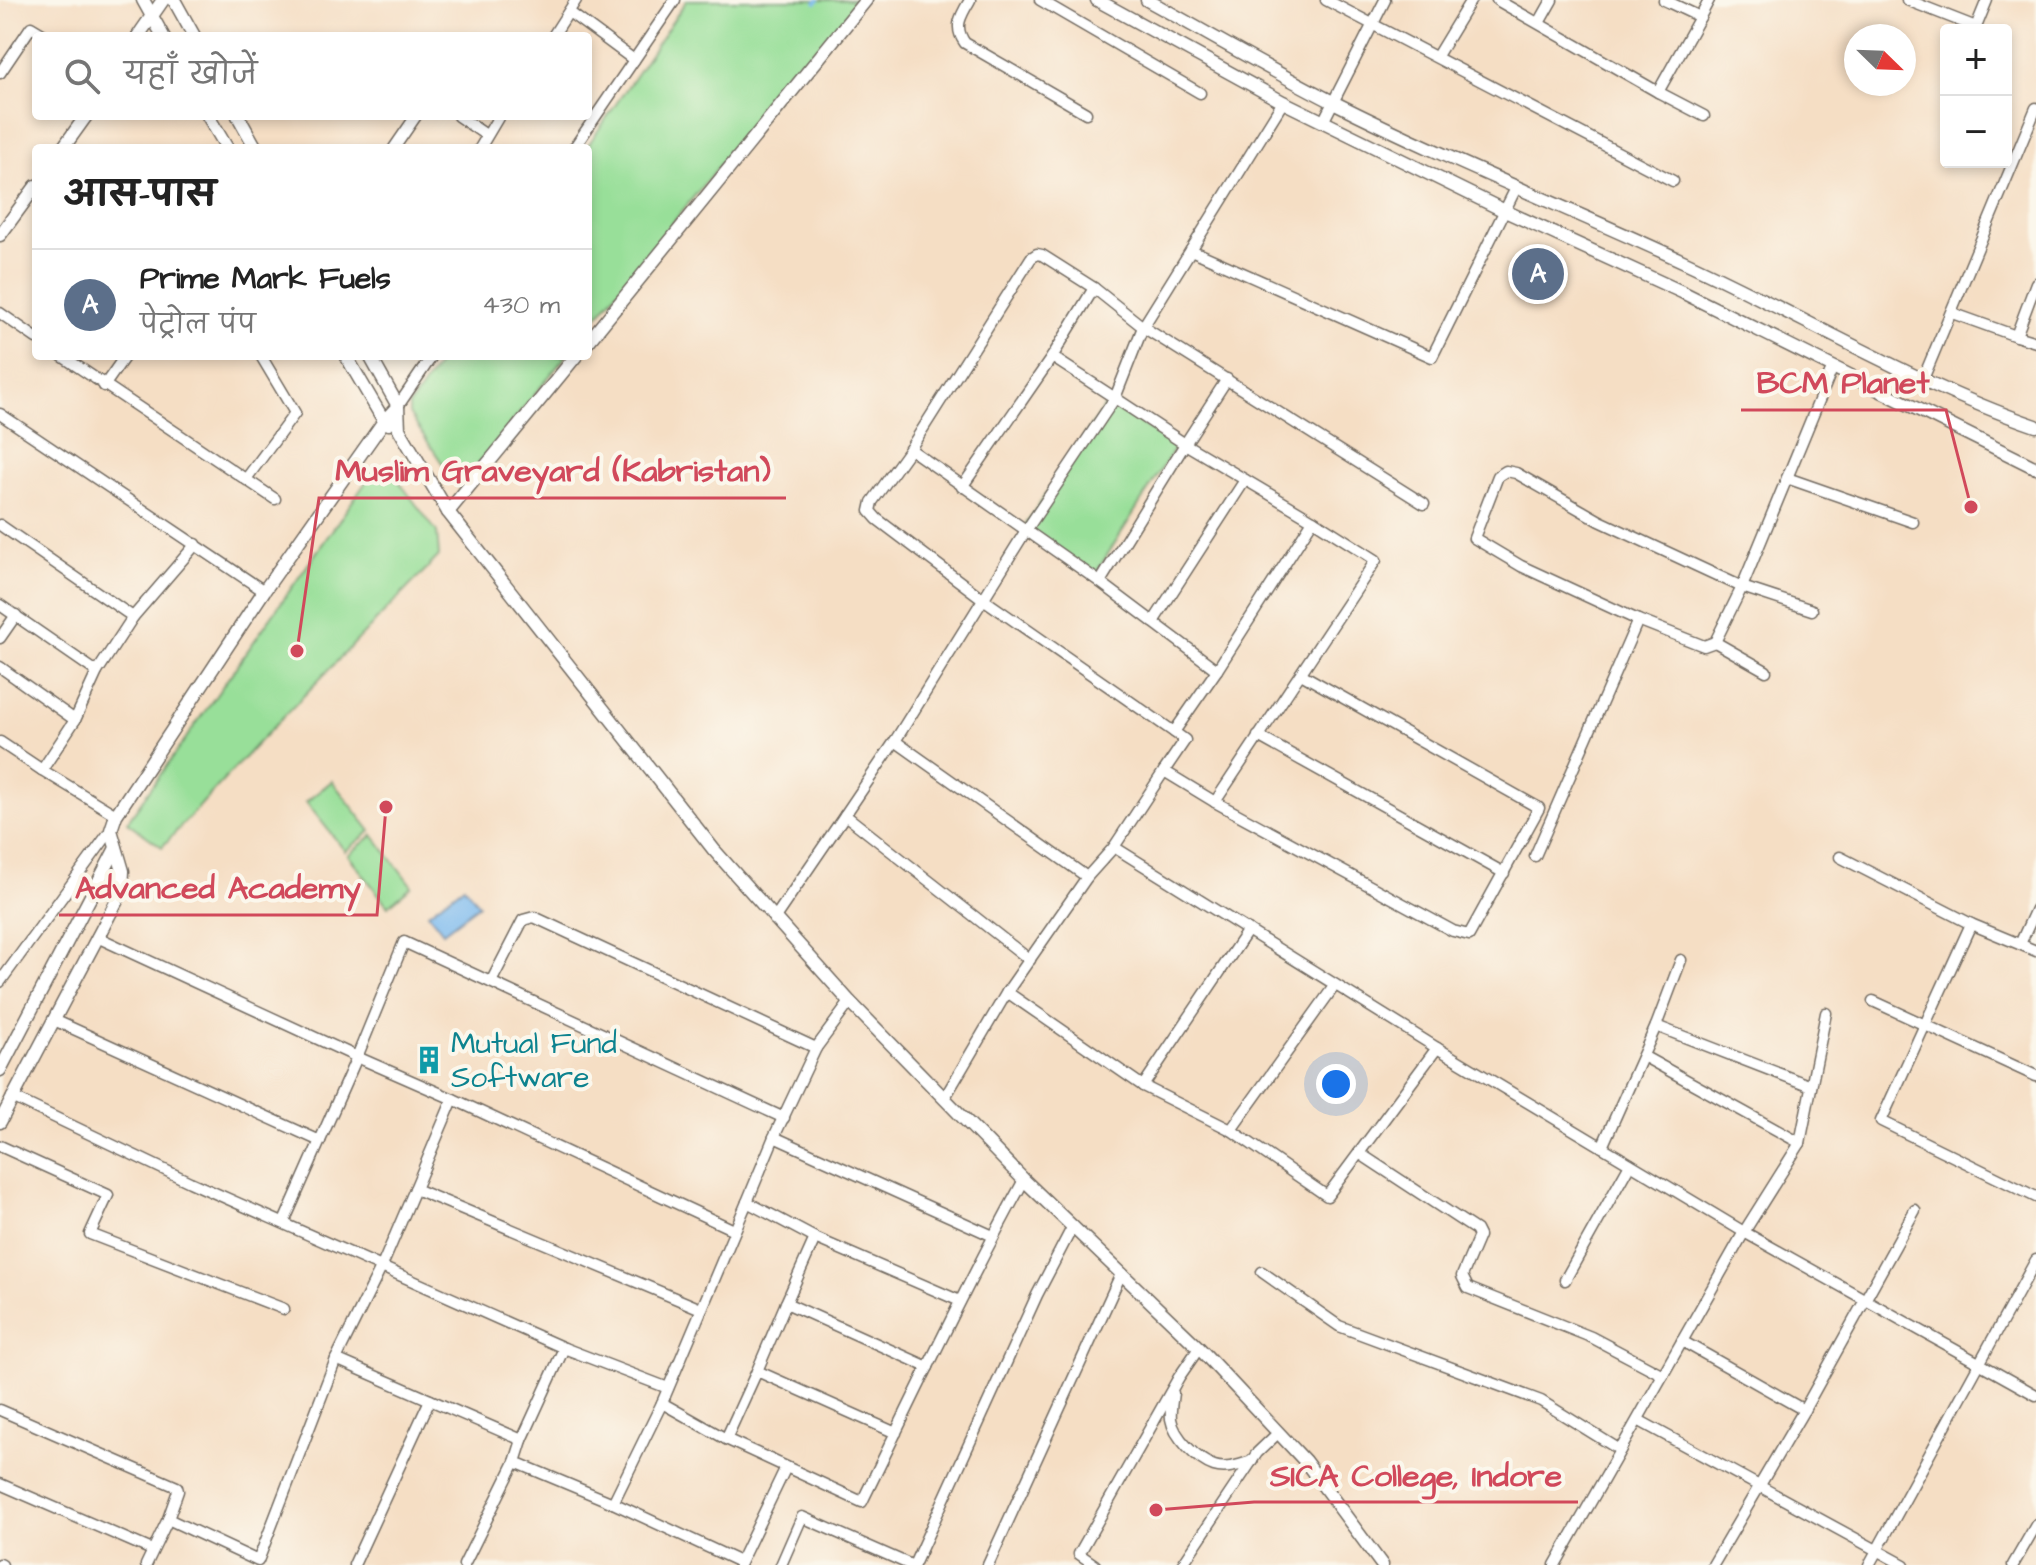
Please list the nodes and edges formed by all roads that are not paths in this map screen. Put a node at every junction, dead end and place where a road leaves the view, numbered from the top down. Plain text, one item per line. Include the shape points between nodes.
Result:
1 (143, 0) edge
2 (163, 0) edge
3 (174, 0) edge
4 (576, 0) edge
5 (675, 0) edge
6 (866, 0) edge
7 (970, 0) edge
8 (1040, 0) edge
9 (1097, 0) edge
10 (1147, 0) edge
11 (1326, 0) edge
12 (1385, 0) edge
13 (1471, 0) edge
14 (1497, 0) edge
15 (1552, 0) edge
16 (1664, 0) edge
17 (1709, 0) edge
18 (1907, 0) edge
19 (1987, 0) edge
20 (569, 12) junction
21 (151, 15) junction
22 (1700, 17) junction
23 (1539, 23) junction
24 (1373, 24) junction
25 (39, 32) edge
26 (140, 32) edge
27 (161, 32) edge
28 (192, 32) edge
29 (556, 32) edge
30 (1437, 56) junction
31 (634, 60) junction
32 (0, 73) edge
33 (1658, 92) junction
34 (1200, 93) dead end
35 (1332, 101) junction
36 (1283, 102) junction
37 (2036, 108) edge
38 (1086, 113) dead end
39 (592, 114) edge
40 (1704, 116) dead end
41 (83, 120) edge
42 (210, 120) edge
43 (240, 120) edge
44 (413, 120) edge
45 (464, 120) edge
46 (496, 120) edge
47 (589, 120) edge
48 (1323, 122) junction
49 (486, 135) junction
50 (66, 144) edge
51 (225, 144) edge
52 (254, 144) edge
53 (397, 144) edge
54 (482, 144) edge
55 (576, 144) edge
56 (1673, 181) dead end
57 (1516, 188) junction
58 (32, 191) edge
59 (1505, 211) junction
60 (1596, 223) junction
61 (0, 235) edge
62 (1584, 248) junction
63 (1191, 250) junction
64 (2036, 283) edge
65 (1094, 288) junction
66 (0, 313) edge
67 (1952, 313) junction
68 (1143, 327) junction
69 (32, 335) edge
70 (2016, 336) junction
71 (592, 337) edge
72 (2036, 342) edge
73 (1052, 357) junction
74 (68, 360) edge
75 (122, 360) edge
76 (263, 360) edge
77 (348, 360) edge
78 (372, 360) edge
79 (429, 360) edge
80 (573, 360) edge
81 (1832, 369) junction
82 (1227, 379) junction
83 (1923, 379) junction
84 (104, 386) junction
85 (1115, 398) junction
86 (398, 406) junction
87 (0, 414) edge
88 (384, 421) junction
89 (2036, 426) edge
90 (399, 429) junction
91 (1185, 444) junction
92 (910, 449) junction
93 (2036, 468) edge
94 (1787, 478) junction
95 (246, 479) junction
96 (1245, 480) junction
97 (962, 487) junction
98 (275, 499) dead end
99 (1424, 504) dead end
100 (448, 512) junction
101 (1313, 520) junction
102 (1913, 522) dead end
103 (0, 525) edge
104 (1025, 532) junction
105 (196, 544) junction
106 (1100, 582) junction
107 (1742, 587) junction
108 (264, 591) junction
109 (983, 599) junction
110 (0, 605) edge
111 (1812, 610) dead end
112 (16, 615) junction
113 (133, 617) junction
114 (1638, 620) junction
115 (1153, 622) junction
116 (0, 638) edge
117 (1715, 642) junction
118 (0, 667) edge
119 (1217, 670) junction
120 (1766, 671) dead end
121 (97, 672) junction
122 (1301, 674) junction
123 (75, 720) junction
124 (1174, 732) junction
125 (1258, 736) junction
126 (895, 741) junction
127 (2, 747) edge
128 (42, 770) junction
129 (1164, 771) junction
130 (1215, 802) junction
131 (116, 815) junction
132 (845, 815) junction
133 (111, 830) junction
134 (1114, 847) junction
135 (116, 848) junction
136 (1535, 856) dead end
137 (1840, 857) dead end
138 (1504, 873) junction
139 (1087, 877) junction
140 (2036, 909) edge
141 (774, 919) junction
142 (1971, 924) junction
143 (1248, 930) junction
144 (97, 937) junction
145 (2020, 944) junction
146 (2036, 951) edge
147 (1030, 960) junction
148 (1681, 960) dead end
149 (0, 982) edge
150 (491, 982) junction
151 (1335, 985) junction
152 (1007, 992) junction
153 (1873, 1001) dead end
154 (850, 1002) junction
155 (1826, 1013) dead end
156 (54, 1020) junction
157 (1925, 1023) junction
158 (1656, 1026) junction
159 (816, 1048) junction
160 (1437, 1048) junction
161 (1643, 1056) junction
162 (357, 1057) junction
163 (0, 1070) edge
164 (2036, 1076) edge
165 (1143, 1086) junction
166 (1811, 1086) junction
167 (12, 1097) junction
168 (453, 1099) junction
169 (944, 1099) junction
170 (784, 1118) junction
171 (0, 1122) edge
172 (1231, 1130) junction
173 (774, 1137) junction
174 (320, 1141) junction
175 (1800, 1143) junction
176 (0, 1146) edge
177 (1602, 1147) junction
178 (1359, 1153) junction
179 (1630, 1164) junction
180 (1024, 1180) junction
181 (415, 1189) junction
182 (2036, 1197) edge
183 (747, 1202) junction
184 (1915, 1210) dead end
185 (284, 1222) junction
186 (1073, 1226) junction
187 (734, 1230) junction
188 (1744, 1232) junction
189 (993, 1236) junction
190 (815, 1238) junction
191 (2036, 1260) edge
192 (382, 1266) junction
193 (1262, 1272) dead end
194 (1121, 1274) junction
195 (1565, 1280) dead end
196 (1866, 1298) junction
197 (960, 1301) junction
198 (786, 1303) junction
199 (284, 1309) dead end
200 (701, 1309) junction
201 (1682, 1341) junction
202 (564, 1348) junction
203 (1199, 1348) junction
204 (336, 1359) junction
205 (1979, 1363) junction
206 (928, 1367) junction
207 (757, 1371) junction
208 (1663, 1375) junction
209 (668, 1388) junction
210 (1173, 1388) junction
211 (2036, 1395) edge
212 (430, 1400) junction
213 (662, 1403) junction
214 (0, 1410) edge
215 (1804, 1410) junction
216 (1638, 1420) junction
217 (896, 1433) junction
218 (1278, 1433) junction
219 (726, 1439) junction
220 (522, 1440) junction
221 (1620, 1450) junction
222 (1252, 1461) junction
223 (515, 1462) junction
224 (786, 1467) junction
225 (0, 1484) edge
226 (1759, 1487) junction
227 (613, 1503) junction
228 (168, 1519) junction
229 (2036, 1525) edge
230 (152, 1550) junction
231 (1878, 1550) junction
232 (262, 1563) edge
233 (739, 1563) edge
234 (146, 1565) edge
235 (354, 1565) edge
236 (464, 1565) edge
237 (781, 1565) edge
238 (912, 1565) edge
239 (988, 1565) edge
240 (1095, 1565) edge
241 (1182, 1565) edge
242 (1382, 1565) edge
243 (1555, 1565) edge
244 (1713, 1565) edge
245 (1869, 1565) edge
246 (1904, 1565) edge
247 (2013, 1565) edge

1 - 21 street
2 - 21 street
3 - 28 street
4 - 20 street
5 - 31 street
6 - 71 street
7 - 38 street via 958,26 965,43
8 - 34 street
9 - 36 street
10 - 35 street
11 - 24 street
12 - 24 street
13 - 30 street
14 - 23 street
15 - 23 street
16 - 22 street
17 - 22 street
18 - 19 street via 1976,27
20 - 29 street
20 - 31 street
21 - 26 street
21 - 27 street
22 - 33 street
23 - 33 street
24 - 30 street
24 - 35 street
25 - 32 street via 31,27
30 - 56 street
31 - 39 street
33 - 40 street
35 - 48 street
35 - 57 street
36 - 48 street
36 - 63 street
37 - 67 street
41 - 50 street
42 - 51 street
43 - 52 street
44 - 53 street
45 - 49 street
46 - 49 street
47 - 55 street
48 - 59 street
49 - 54 street
57 - 59 street
57 - 60 street
58 - 61 street
59 - 62 street
59 - 63 street via 1432,357
60 - 62 street
60 - 83 street
62 - 81 street
63 - 68 street
64 - 70 street
65 - 68 street
65 - 73 street
65 - 92 street via 1042,255 1031,258
66 - 69 street
67 - 70 street
67 - 83 street
68 - 82 street
68 - 85 street
70 - 72 street
73 - 85 street
73 - 97 street
74 - 84 street
75 - 84 street
76 - 95 street via 295,413
77 - 88 street
78 - 86 street
79 - 86 street
80 - 100 street
81 - 93 street
81 - 94 street
82 - 91 street
82 - 99 street
83 - 89 street
84 - 95 street
85 - 91 street
85 - 104 street
86 - 88 street
86 - 90 street
87 - 105 street
88 - 90 street
88 - 108 street
90 - 100 street
91 - 96 street
91 - 106 street
92 - 97 street
92 - 109 street via 870,511
94 - 102 street
94 - 107 street
95 - 98 street
96 - 101 street
96 - 115 street
97 - 104 street
100 - 141 street
101 - 119 street
101 - 122 street via 1376,560
103 - 113 street
104 - 106 street
104 - 109 street
105 - 108 street
105 - 113 street
106 - 115 street
107 - 111 street
107 - 114 street via 1600,521 1516,473 1498,476 1474,538 1521,566
107 - 117 street
108 - 131 street
109 - 124 street
109 - 126 street
110 - 112 street
112 - 116 street
112 - 121 street
113 - 121 street
114 - 117 street via 1704,646
114 - 136 street
115 - 119 street
117 - 120 street
118 - 123 street
119 - 124 street
121 - 123 street
122 - 125 street
122 - 138 street via 1539,808
123 - 128 street
124 - 129 street via 1185,740
125 - 130 street
125 - 138 street
126 - 132 street
126 - 139 street
127 - 128 street
128 - 131 street
129 - 130 street
129 - 134 street
130 - 138 street via 1469,935
131 - 133 street
132 - 141 street
132 - 147 street
133 - 135 street
133 - 149 street
134 - 139 street
134 - 143 street
135 - 144 street via 122,891
135 - 163 street
137 - 142 street
139 - 147 street
140 - 145 street
141 - 154 street
142 - 145 street
142 - 157 street
143 - 151 street
143 - 165 street
144 - 156 street
144 - 162 street
145 - 146 street
147 - 152 street
148 - 158 street
150 - 159 street via 516,929 534,917
150 - 162 street via 404,942
150 - 170 street
151 - 160 street
151 - 172 street
152 - 165 street
152 - 169 street
153 - 157 street
154 - 159 street
154 - 169 street
155 - 166 street
156 - 167 street
156 - 174 street
157 - 164 street
157 - 182 street via 1881,1121
158 - 161 street
158 - 166 street
159 - 170 street
160 - 177 street
160 - 178 street
161 - 175 street
161 - 177 street
162 - 168 street
162 - 174 street
165 - 172 street
166 - 175 street
167 - 171 street
167 - 185 street
168 - 181 street
168 - 187 street
169 - 180 street
170 - 173 street
172 - 178 street via 1327,1196
173 - 183 street
173 - 189 street
174 - 185 street
175 - 188 street
176 - 199 street via 108,1195 90,1234
177 - 179 street
178 - 208 street via 1476,1230 1478,1243 1462,1276 1468,1288 1591,1337
179 - 188 street
179 - 195 street
180 - 186 street
180 - 189 street
181 - 192 street
181 - 200 street
183 - 187 street
183 - 190 street
184 - 196 street
185 - 192 street
186 - 194 street
186 - 238 street
187 - 200 street
188 - 196 street
188 - 201 street
189 - 197 street
190 - 197 street
190 - 198 street
191 - 205 street
192 - 202 street
192 - 204 street
193 - 221 street via 1339,1326 1541,1401
194 - 203 street
194 - 239 street
196 - 205 street
196 - 215 street
197 - 206 street
198 - 206 street
198 - 207 street
200 - 209 street
201 - 208 street
201 - 215 street
202 - 209 street
202 - 220 street
203 - 210 street
203 - 218 street
204 - 212 street
204 - 232 street
205 - 211 street
205 - 231 street
206 - 217 street
207 - 217 street
207 - 219 street
208 - 216 street
209 - 213 street
210 - 222 street via 1171,1420 1195,1454 1214,1466
210 - 240 street via 1079,1554
212 - 220 street
212 - 235 street
213 - 219 street
213 - 227 street
214 - 228 street via 173,1484 178,1491
215 - 226 street
216 - 221 street
216 - 226 street
217 - 224 street via 862,1502
218 - 222 street
218 - 242 street
219 - 224 street
220 - 223 street
221 - 243 street
222 - 241 street
223 - 227 street
223 - 236 street
224 - 233 street
225 - 230 street
226 - 231 street
226 - 244 street
227 - 233 street
228 - 230 street
228 - 232 street
229 - 247 street
230 - 234 street
231 - 245 street
231 - 246 street
237 - 238 street via 802,1517

